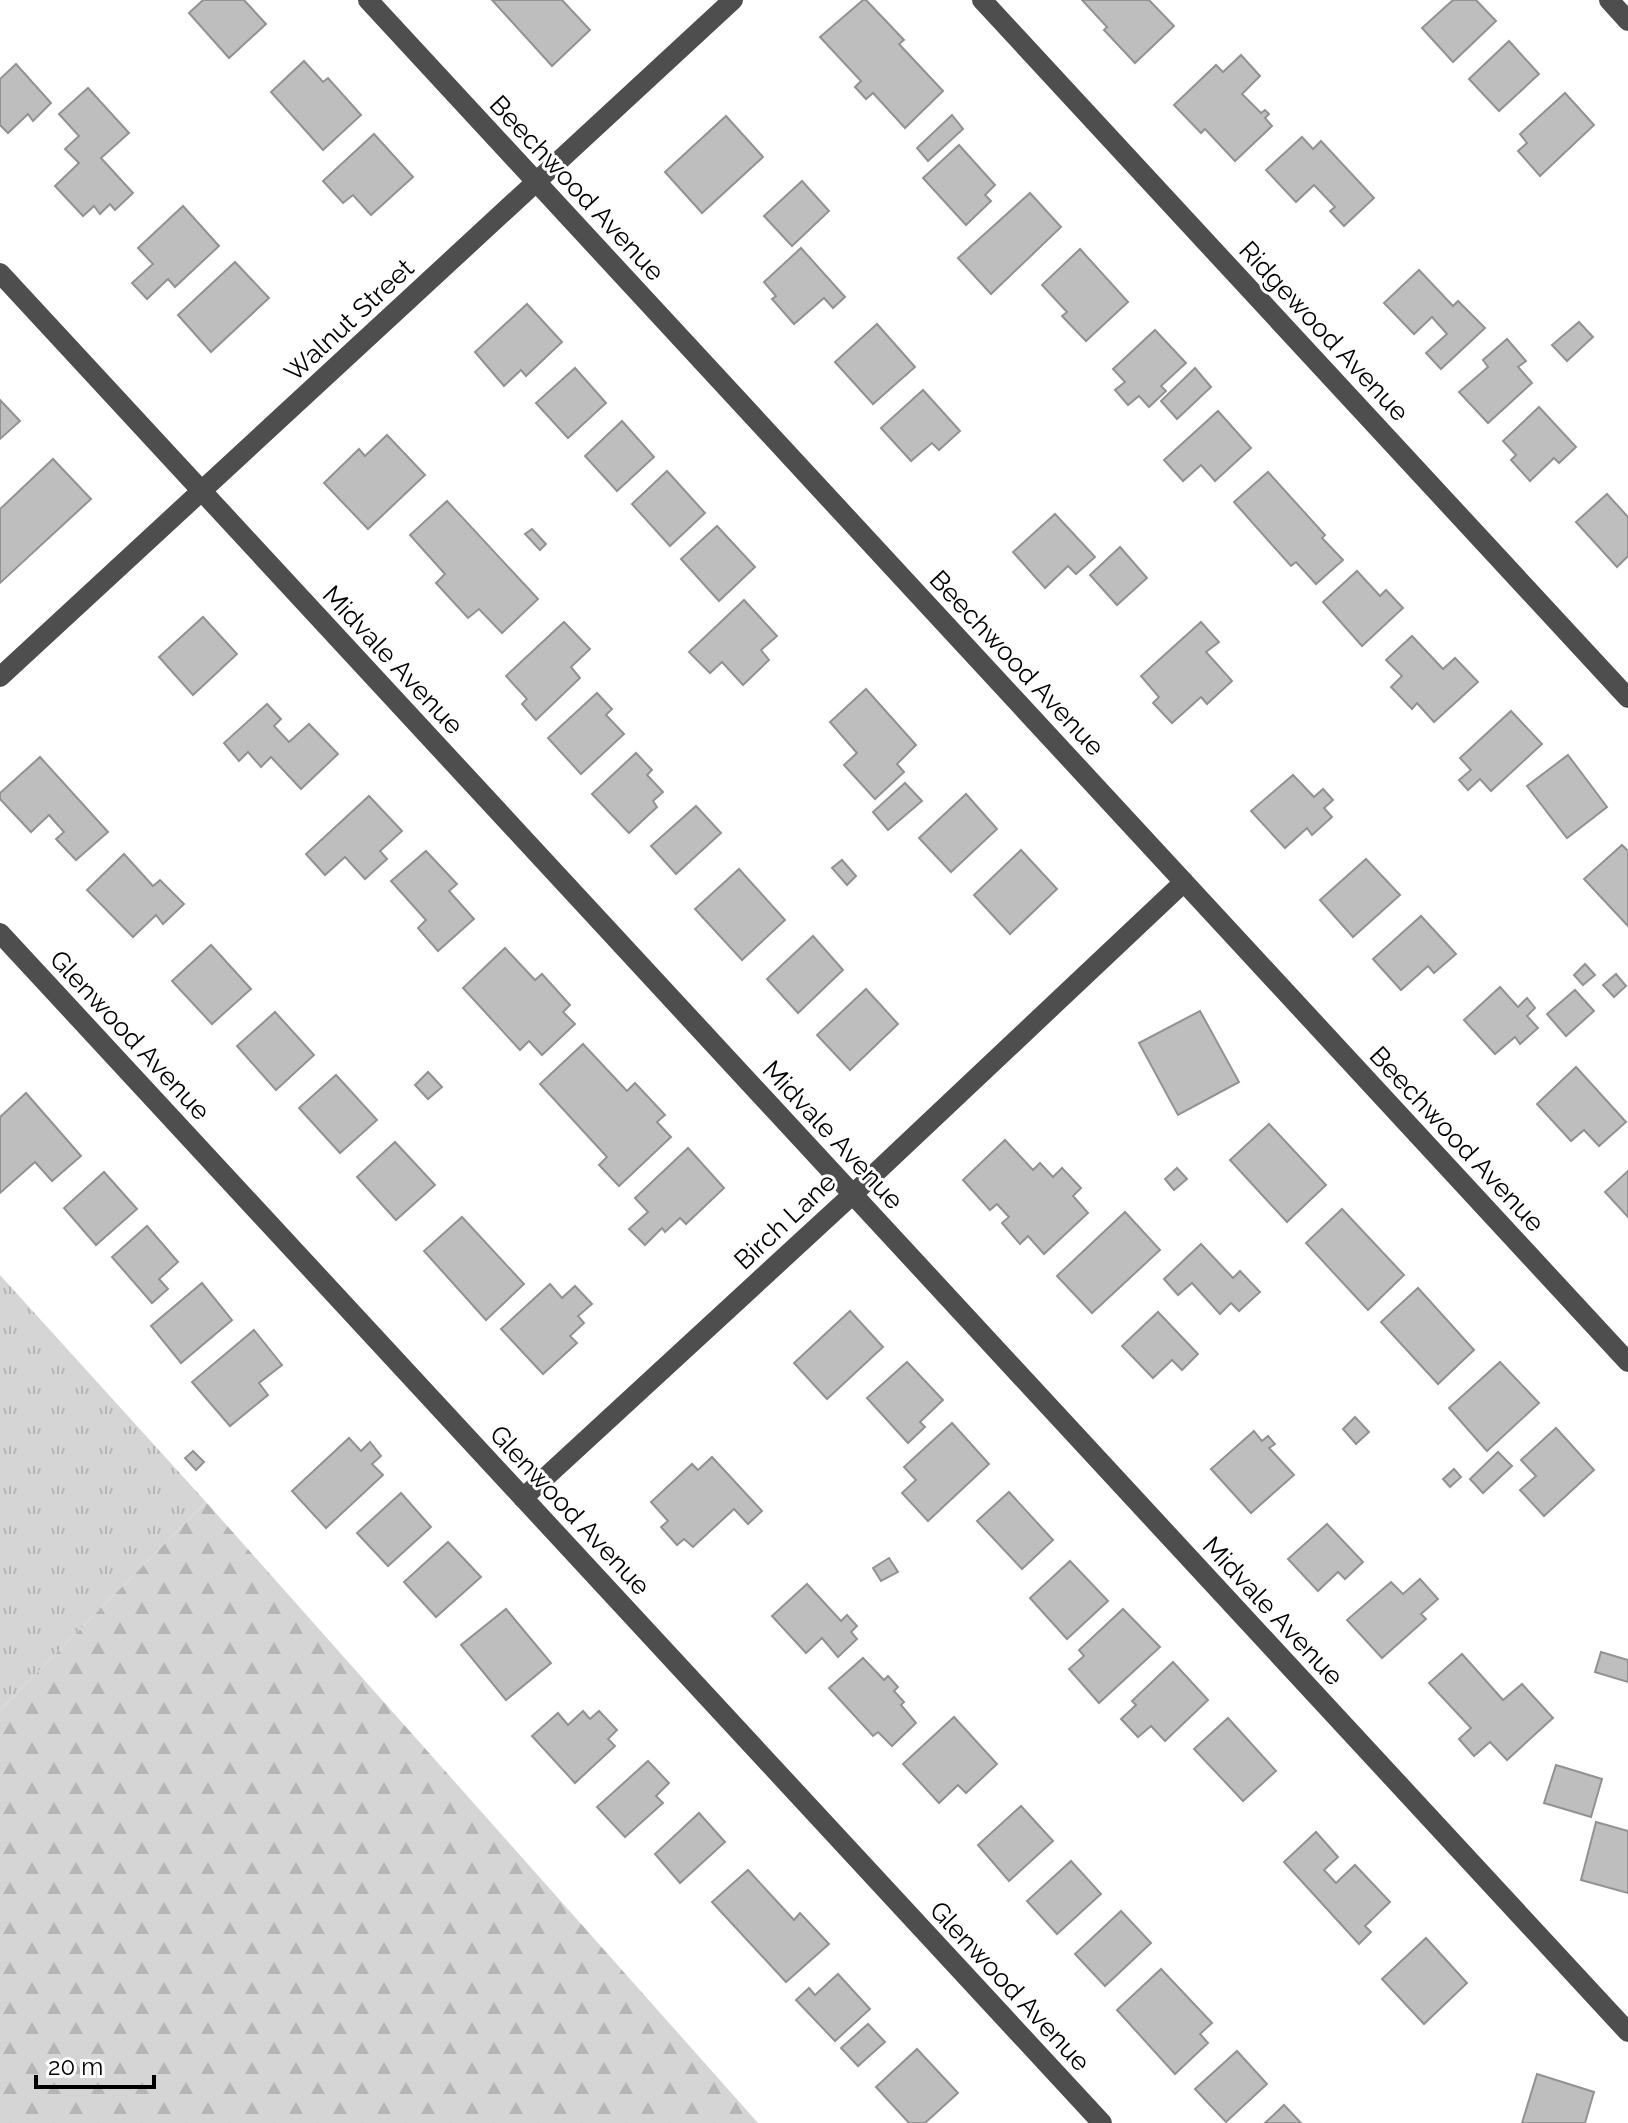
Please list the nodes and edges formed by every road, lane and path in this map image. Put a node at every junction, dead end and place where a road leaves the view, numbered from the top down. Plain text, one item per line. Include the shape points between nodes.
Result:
1 (368, 0) edge
2 (733, 0) edge
3 (982, 0) edge
4 (1609, 0) edge
5 (1628, 21) edge
6 (536, 182) junction
7 (0, 273) edge
8 (202, 491) junction
9 (0, 677) edge
10 (1628, 698) edge
11 (1184, 882) junction
12 (0, 933) edge
13 (852, 1195) junction
14 (1628, 1362) edge
15 (523, 1498) junction
16 (1628, 2032) edge
17 (1102, 2123) edge

1 - 6 street, Beechwood Avenue
2 - 6 street, Walnut Street
3 - 10 street, Ridgewood Avenue
4 - 5 street
6 - 8 street, Walnut Street
6 - 11 street, Beechwood Avenue
7 - 8 street, Midvale Avenue
8 - 9 street, Walnut Street
8 - 13 street, Midvale Avenue
11 - 13 street, Birch Lane
11 - 14 street, Beechwood Avenue
12 - 15 street, Glenwood Avenue
13 - 15 street, Birch Lane
13 - 16 street, Midvale Avenue
15 - 17 street, Glenwood Avenue

